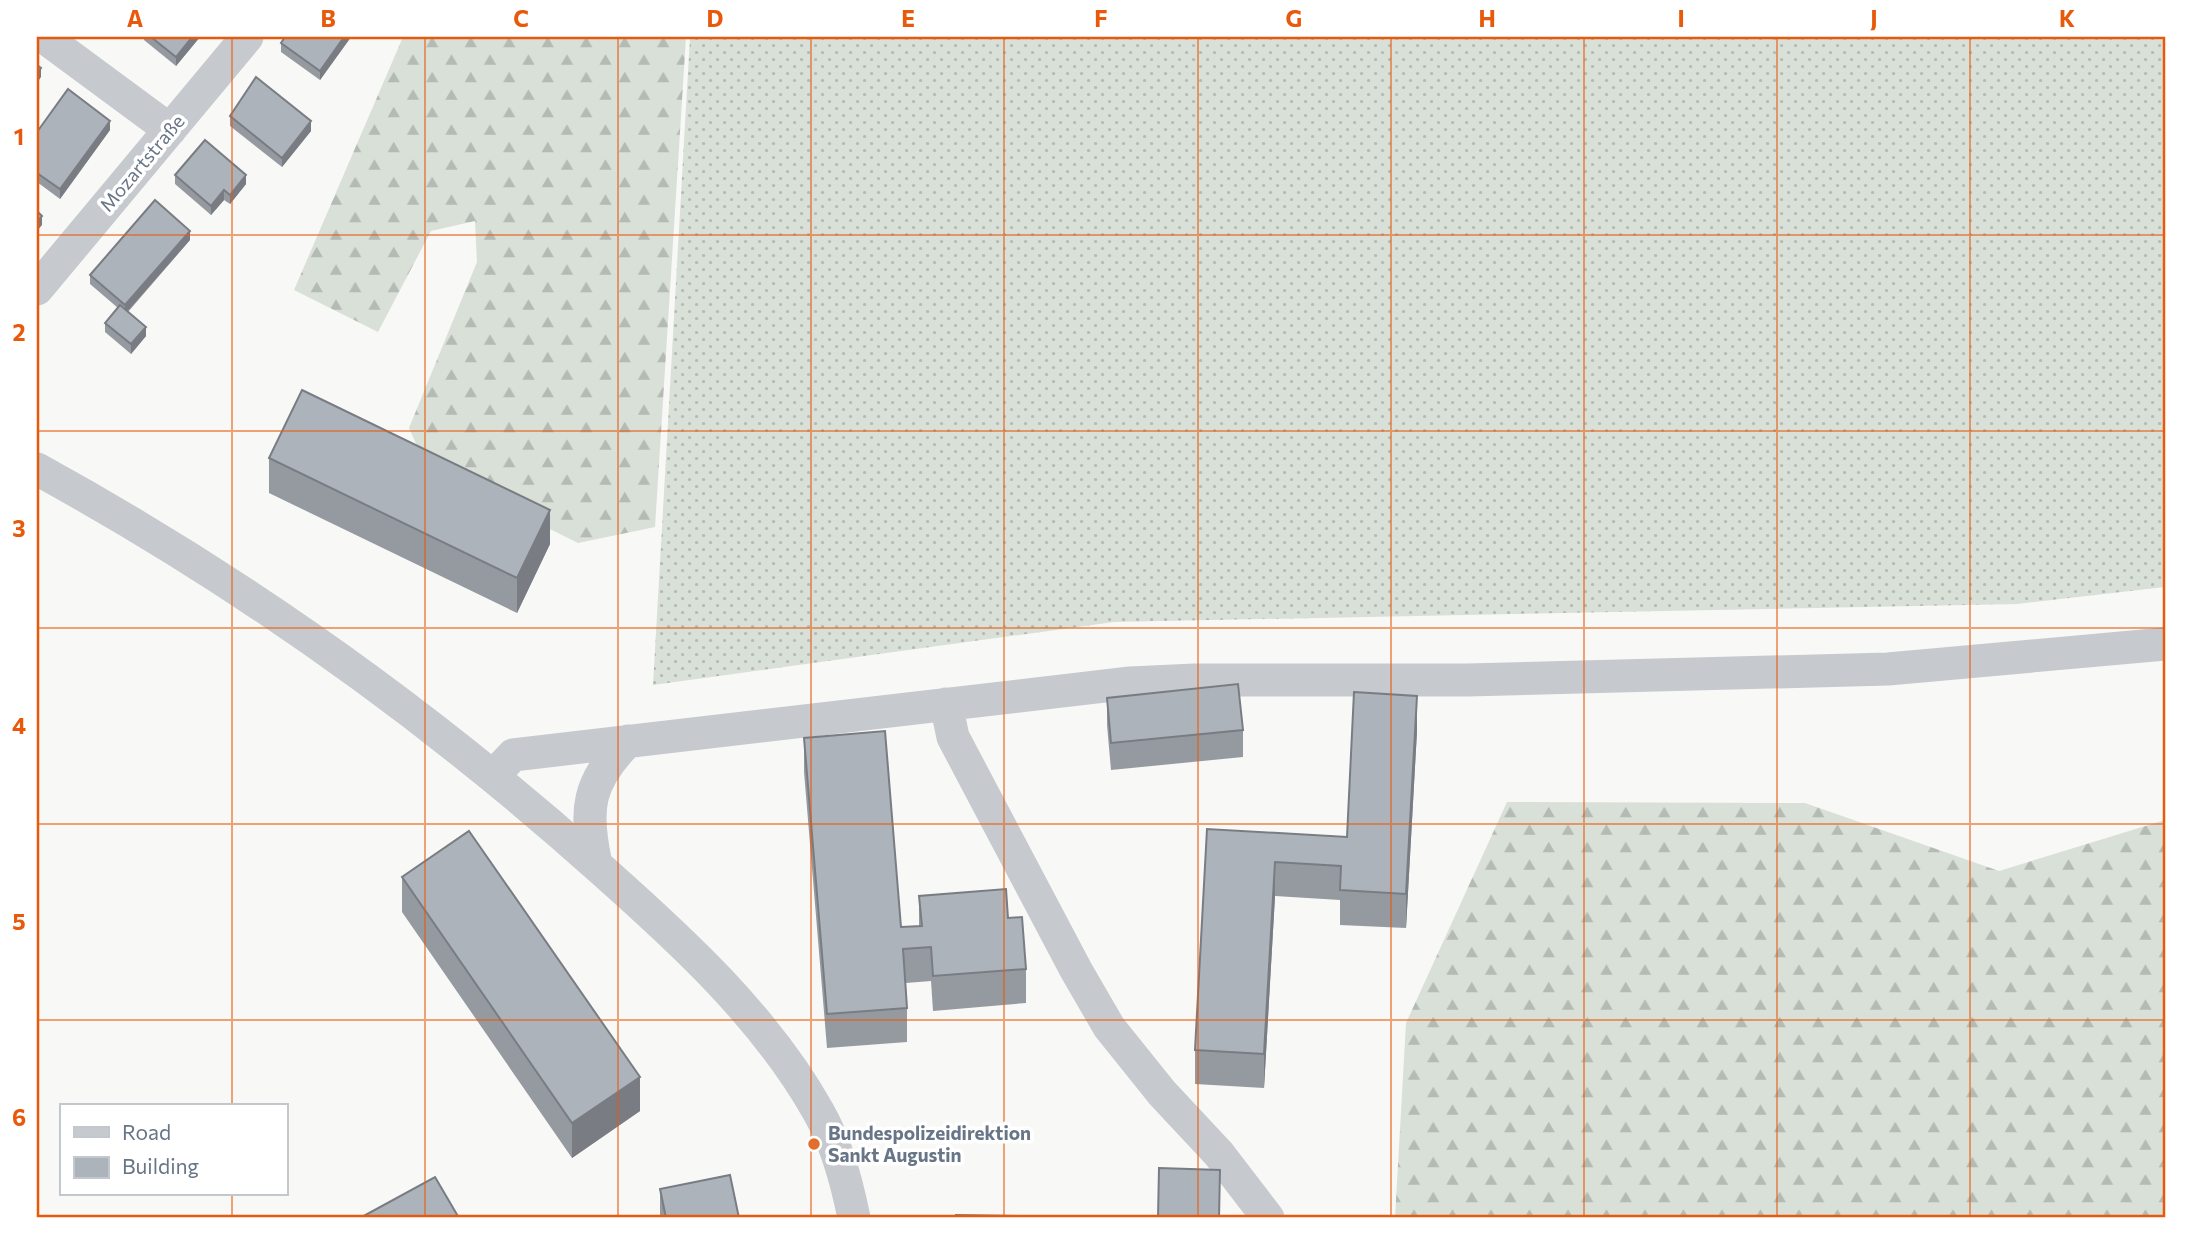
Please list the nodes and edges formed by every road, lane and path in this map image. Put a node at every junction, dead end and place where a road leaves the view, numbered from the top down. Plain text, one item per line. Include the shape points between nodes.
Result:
1 (44, 37) edge
2 (247, 37) edge
3 (170, 130) junction
4 (37, 289) edge
5 (37, 469) edge
6 (2165, 644) edge
7 (946, 704) junction
8 (628, 741) junction
9 (494, 775) junction
10 (596, 864) junction
11 (854, 1218) edge
12 (1268, 1218) edge

1 - 3 street
2 - 3 street, Mozartstraße
3 - 4 street, Mozartstraße
5 - 9 street via 149,531 258,601 391,694
6 - 7 street via 1888,670 1468,680 1195,680
7 - 8 street
7 - 12 street via 953,737 1109,1027
8 - 9 street via 513,754
8 - 10 street via 610,759 594,786 589,820
9 - 10 street
10 - 11 street via 664,925 789,1063 820,1113

